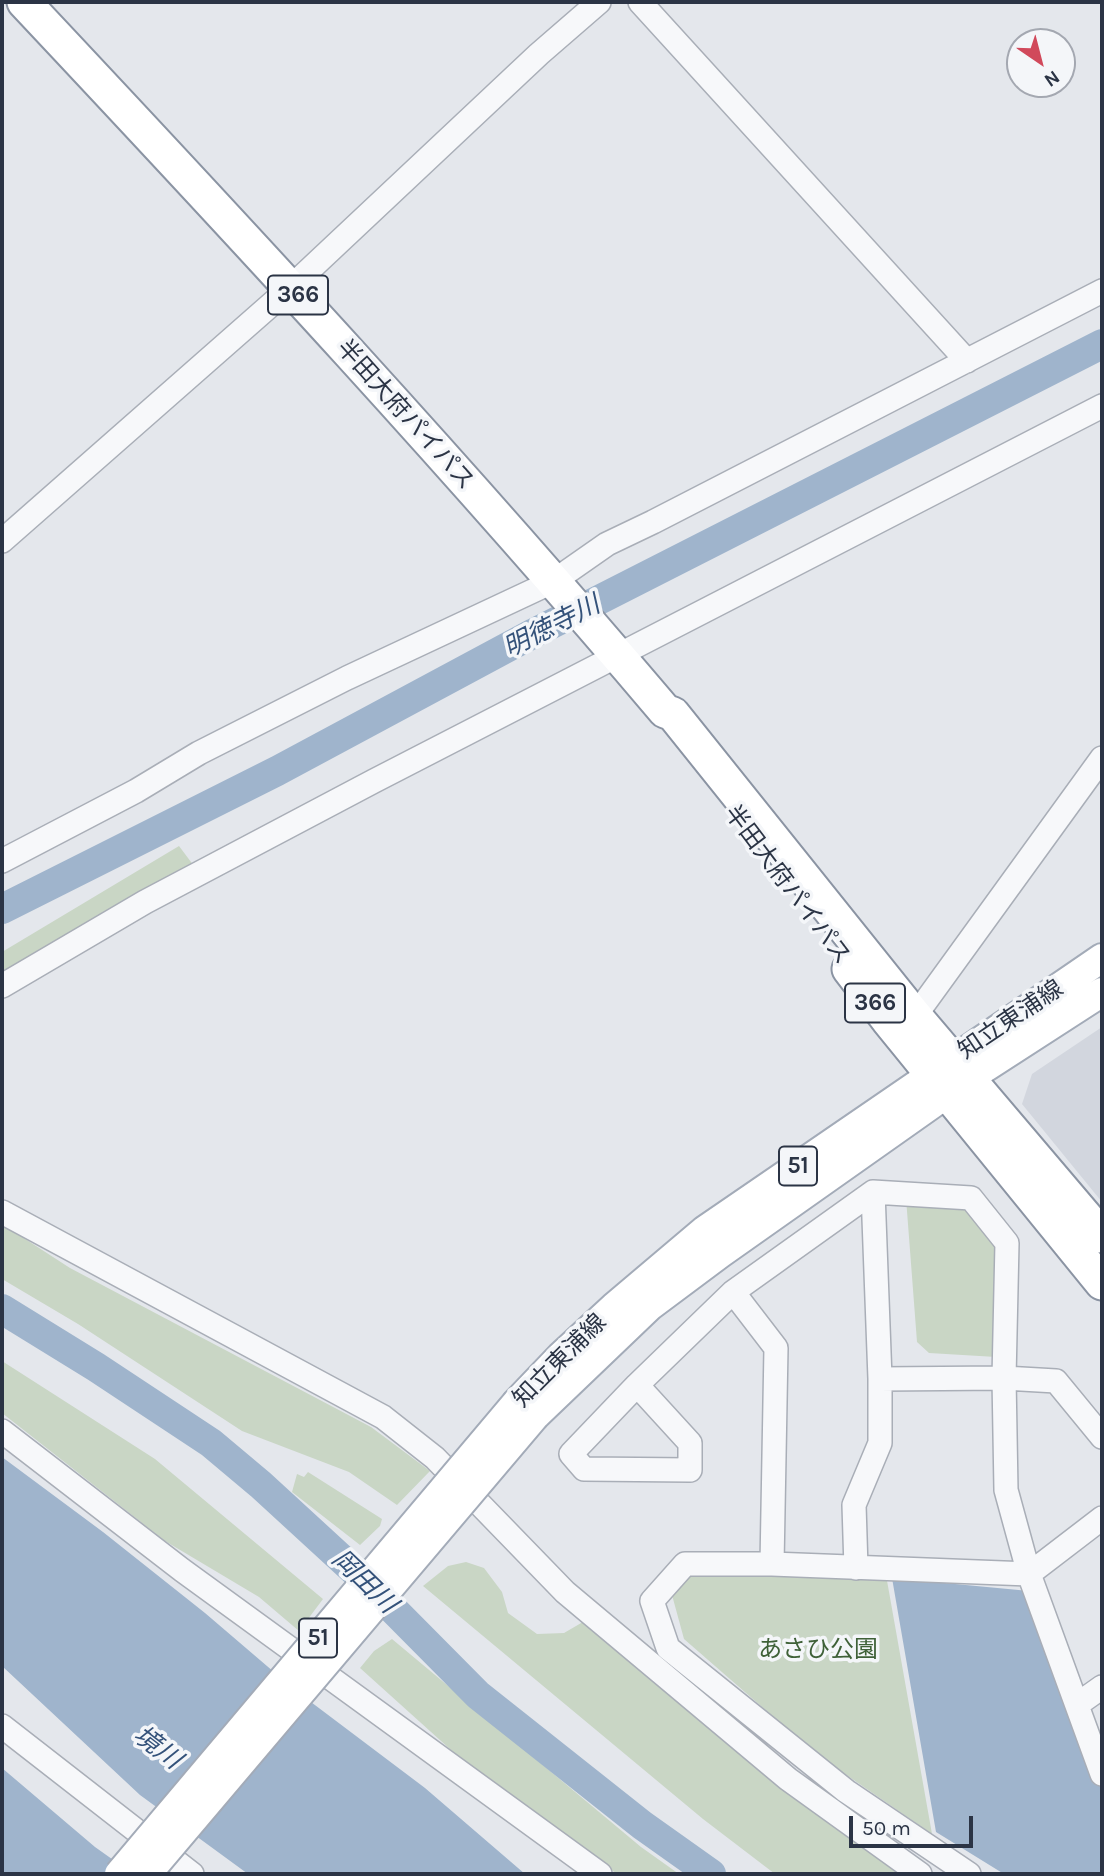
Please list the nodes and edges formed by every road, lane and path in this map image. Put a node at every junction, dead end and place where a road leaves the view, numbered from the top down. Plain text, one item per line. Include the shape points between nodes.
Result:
1 (24, 2) edge
2 (598, 2) edge
3 (640, 2) edge
4 (291, 287) junction
5 (1102, 291) edge
6 (967, 361) junction
7 (1102, 406) edge
8 (2, 541) edge
9 (560, 587) junction
10 (610, 646) junction
11 (665, 711) junction
12 (1102, 758) edge
13 (2, 861) edge
14 (1102, 958) edge
15 (2, 986) edge
16 (1102, 992) edge
17 (915, 1016) junction
18 (950, 1076) junction
19 (873, 1192) junction
20 (2, 1212) edge
21 (1102, 1236) edge
22 (1102, 1283) edge
23 (733, 1292) junction
24 (1004, 1378) junction
25 (880, 1379) junction
26 (637, 1385) junction
27 (526, 1409) junction
28 (2, 1431) edge
29 (1102, 1437) edge
30 (1102, 1518) edge
31 (772, 1564) junction
32 (856, 1568) junction
33 (1029, 1574) junction
34 (1102, 1687) edge
35 (1078, 1704) junction
36 (2, 1726) edge
37 (1102, 1774) edge
38 (119, 1874) edge
39 (147, 1874) edge
40 (192, 1874) edge
41 (600, 1874) edge
42 (920, 1874) edge
43 (969, 1874) edge

1 - 4 highway, 半田大府パイパス / 366
2 - 4 street
3 - 6 street
4 - 8 street
4 - 9 highway, 半田大府パイパス / 366
5 - 6 street
6 - 9 street via 607,544
7 - 10 street
9 - 10 highway, 半田大府パイパス / 366
9 - 13 street via 347,678
10 - 11 highway, 半田大府パイパス / 366
10 - 15 street via 341,800 145,902
11 - 17 highway, 半田大府パイパス / 366 via 673,714
11 - 18 highway, 半田大府パイパス / 366 via 666,724 888,1020
12 - 17 street
14 - 18 main road, 知立東浦線 / 51
16 - 18 main road, 知立東浦線 / 51
17 - 18 highway, 半田大府パイパス / 366
18 - 21 highway, 半田大府パイパス / 366
18 - 22 highway, 半田大府パイパス / 366
18 - 27 main road, 知立東浦線 / 51 via 650,1306
19 - 23 street
19 - 24 street via 971,1198 1007,1243
19 - 25 street
20 - 42 street via 383,1417 435,1458 565,1592 789,1779
23 - 26 street
23 - 31 street via 776,1349
24 - 25 street
24 - 29 street via 1056,1381
24 - 33 street via 1006,1490
25 - 32 street via 880,1443 854,1505
26 - 26 street via 690,1443 690,1470 584,1469 571,1454
27 - 38 main road, 知立東浦線 / 51, bridge
27 - 39 main road, 知立東浦線 / 51, bridge
28 - 41 street via 182,1570
30 - 33 street
31 - 32 street
31 - 43 street via 685,1564 652,1601 668,1648 846,1791
32 - 33 street
33 - 35 street
34 - 35 street
35 - 37 street
36 - 40 street

